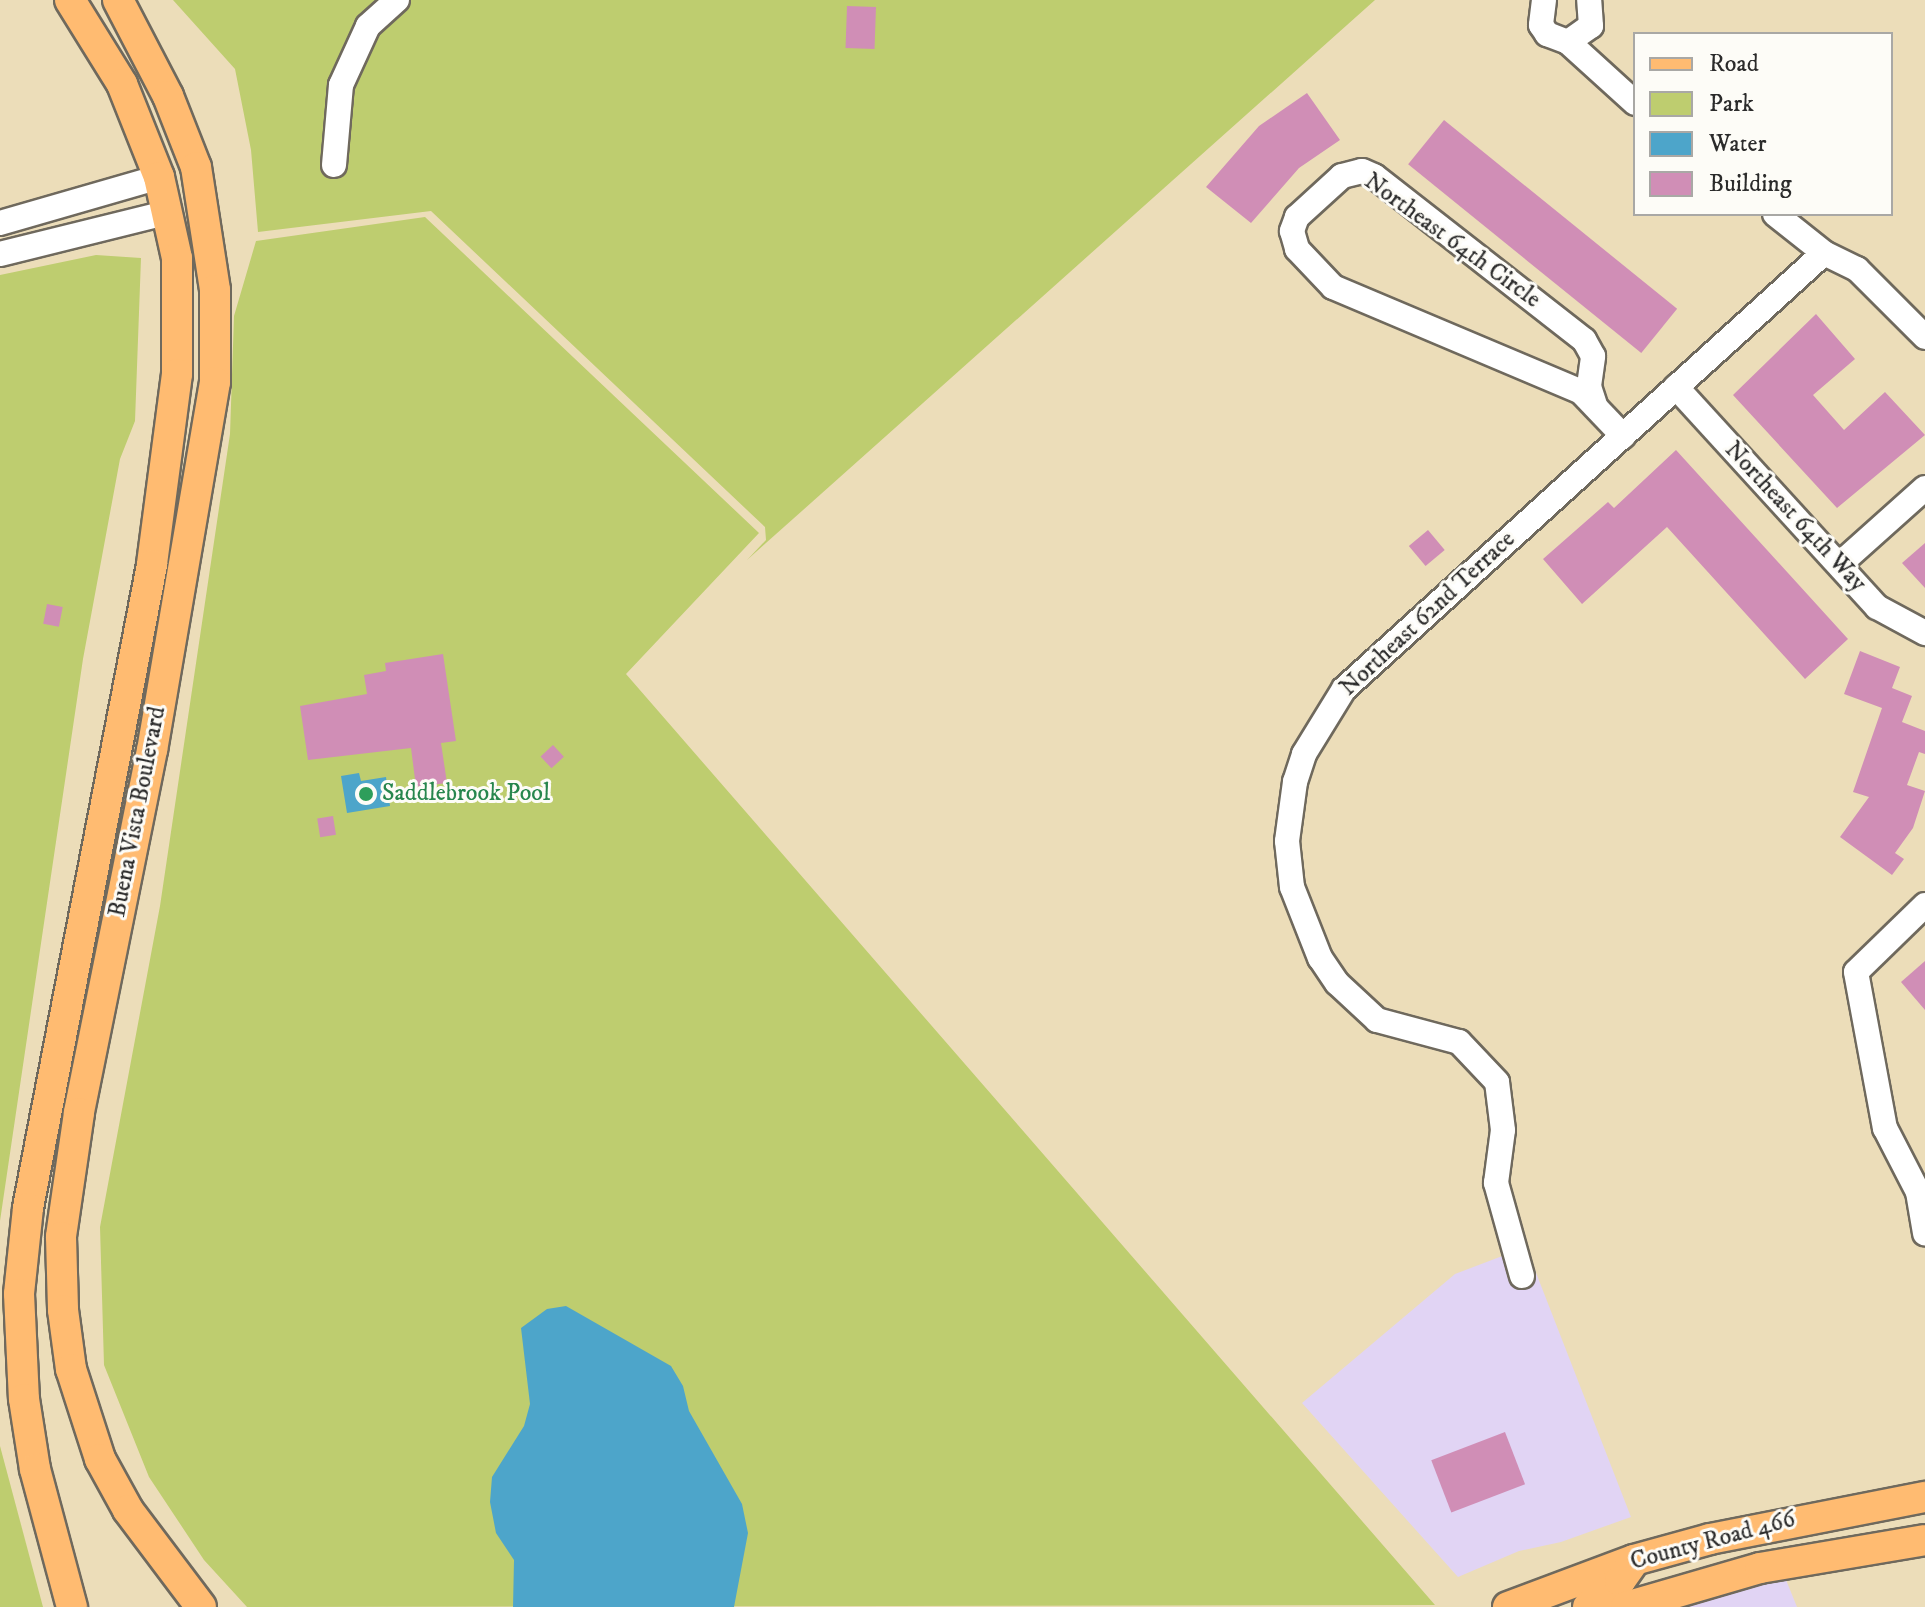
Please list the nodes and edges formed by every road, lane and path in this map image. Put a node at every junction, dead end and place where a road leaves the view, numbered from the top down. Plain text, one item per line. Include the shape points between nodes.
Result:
1 (70, 0) edge
2 (118, 0) edge
3 (397, 0) edge
4 (1544, 0) edge
5 (1589, 0) edge
6 (1568, 42) junction
7 (1633, 101) edge
8 (334, 165) dead end
9 (196, 167) junction
10 (159, 177) junction
11 (204, 206) junction
12 (166, 213) junction
13 (1778, 216) edge
14 (0, 223) edge
15 (1824, 253) junction
16 (0, 254) edge
17 (1925, 337) edge
18 (1676, 387) junction
19 (1595, 405) junction
20 (1623, 436) junction
21 (1925, 488) edge
22 (1840, 564) junction
23 (1925, 633) edge
24 (1925, 905) edge
25 (1925, 1233) edge
26 (1522, 1276) dead end
27 (1925, 1497) edge
28 (1710, 1539) junction
29 (1925, 1540) edge
30 (1634, 1560) junction
31 (1638, 1605) edge
32 (72, 1607) edge
33 (201, 1607) edge
34 (1508, 1607) edge
35 (1588, 1607) edge

1 - 10 main road, Buena Vista Boulevard via 122,84
2 - 9 main road, Buena Vista Boulevard via 168,96
3 - 8 street via 368,26 341,85
4 - 6 street via 1541,25 1547,34
5 - 6 street via 1591,26
6 - 7 street
9 - 10 main road
9 - 11 main road, Buena Vista Boulevard
10 - 12 main road, Buena Vista Boulevard
10 - 14 street
11 - 12 main road
11 - 33 main road, Buena Vista Boulevard via 215,290 215,382 152,750 79,1113 61,1237 71,1369 100,1459 128,1510
12 - 16 street
12 - 32 main road, Buena Vista Boulevard via 177,258 177,374 152,565 28,1208 19,1294 24,1399 35,1469
13 - 15 street
15 - 17 street via 1857,269
15 - 18 street, Northeast 62nd Terrace
18 - 20 street, Northeast 62nd Terrace
18 - 22 street, Northeast 64th Way
19 - 19 street, Northeast 64th Circle via 1589,386 1593,356 1584,340 1374,176 1362,171 1342,176 1297,217 1292,231 1297,249 1333,287 1581,392
19 - 20 street, Northeast 64th Circle
20 - 26 street, Northeast 62nd Terrace via 1344,689 1304,754 1290,812 1292,887 1320,958 1337,983 1377,1020 1459,1042 1497,1082 1503,1130 1496,1183
21 - 22 street
22 - 23 street, Northeast 64th Way via 1877,607
24 - 25 street via 1856,972 1885,1128 1918,1192
27 - 28 main road, County Road 466
28 - 30 main road, County Road 466
28 - 31 main road via 1657,1570
29 - 31 main road, County Road 466 via 1760,1568
30 - 34 main road, County Road 466
30 - 35 main road via 1620,1581

